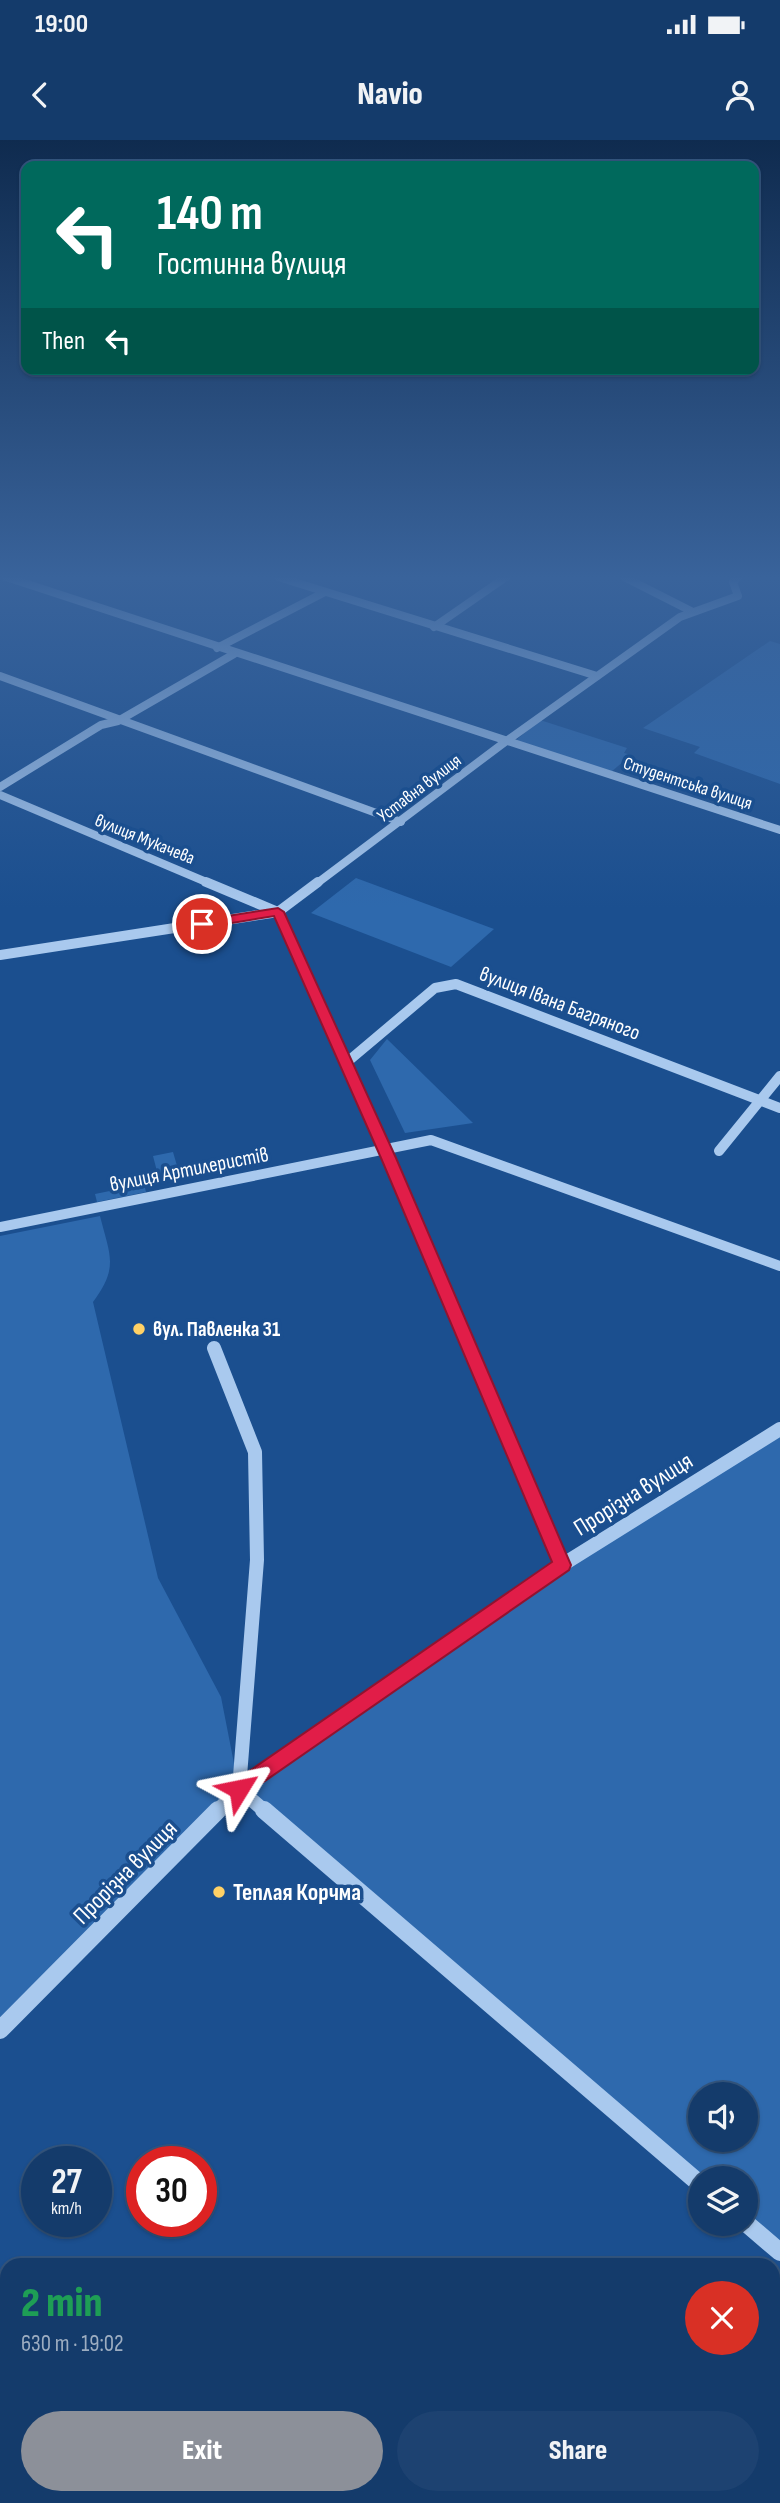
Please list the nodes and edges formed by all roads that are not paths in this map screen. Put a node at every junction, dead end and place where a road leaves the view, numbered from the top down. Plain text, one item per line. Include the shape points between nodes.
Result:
1 (28, 687) edge
2 (176, 687) edge
3 (338, 687) edge
4 (581, 687) edge
5 (118, 721) junction
6 (505, 741) junction
7 (0, 787) edge
8 (3, 799) edge
9 (401, 822) junction
10 (780, 830) edge
11 (278, 912) junction
12 (0, 955) edge
13 (346, 1063) junction
14 (780, 1076) edge
15 (760, 1100) junction
16 (780, 1108) edge
17 (385, 1150) junction
18 (719, 1151) dead end
19 (0, 1227) edge
20 (780, 1266) edge
21 (214, 1348) dead end
22 (780, 1429) edge
23 (562, 1565) junction
24 (239, 1789) junction
25 (0, 2030) edge
26 (688, 2174) edge
27 (758, 2233) edge
28 (780, 2252) edge

1 - 5 street
2 - 5 street
3 - 6 street, Студентська вулиця
4 - 6 street, Уставна вулиця
5 - 7 street via 101,725
5 - 9 street
6 - 9 street, Уставна вулиця
6 - 10 street, Студентська вулиця
8 - 11 street, вулиця Мукачева
9 - 11 street, Уставна вулиця
11 - 12 street
11 - 13 street
13 - 15 street, вулиця Івана Багряного via 435,988 456,984
13 - 17 street
14 - 15 street
15 - 16 street, вулиця Івана Багряного
15 - 18 street
17 - 19 street, вулиця Артилеристів
17 - 20 street via 431,1140
17 - 23 street
21 - 24 street via 255,1451 257,1560
22 - 23 street, Прорізна вулиця
23 - 24 street, Прорізна вулиця
24 - 25 street, Прорізна вулиця
24 - 26 street
27 - 28 street

